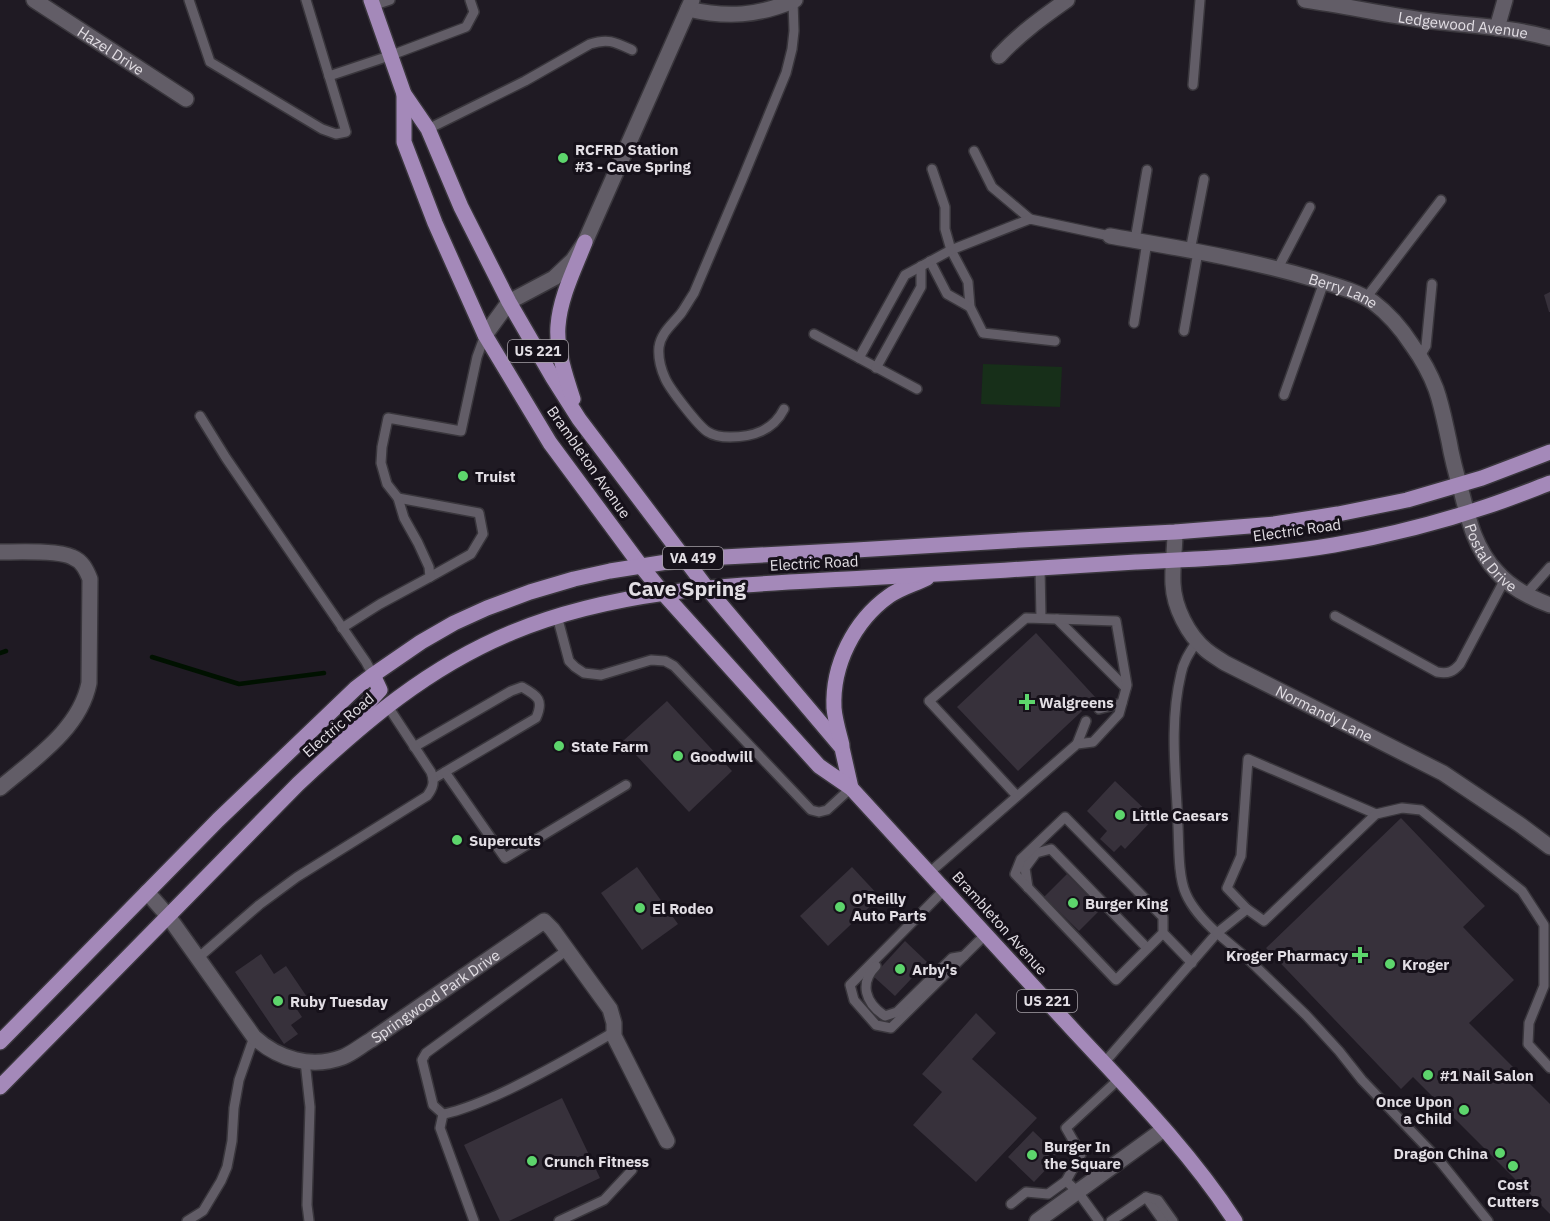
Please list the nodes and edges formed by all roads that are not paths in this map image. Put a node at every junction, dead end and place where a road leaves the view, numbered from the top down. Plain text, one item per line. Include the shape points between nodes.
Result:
1 (34, 0) edge
2 (189, 0) edge
3 (306, 0) edge
4 (390, 0) edge
5 (470, 0) edge
6 (794, 0) edge
7 (1067, 0) edge
8 (1200, 0) edge
9 (1305, 0) edge
10 (1505, 0) edge
11 (372, 3) edge
12 (690, 4) edge
13 (1497, 28) junction
14 (1550, 38) edge
15 (632, 50) dead end
16 (390, 56) junction
17 (999, 56) dead end
18 (329, 76) junction
19 (1193, 85) dead end
20 (404, 94) junction
21 (186, 99) dead end
22 (428, 129) junction
23 (974, 151) dead end
24 (932, 169) dead end
25 (1147, 170) dead end
26 (1204, 179) dead end
27 (1441, 200) dead end
28 (1310, 207) dead end
29 (1030, 219) junction
30 (1110, 236) joint
31 (1141, 241) junction
32 (585, 242) junction
33 (951, 250) junction
34 (1194, 251) junction
35 (926, 264) junction
36 (1278, 268) junction
37 (1324, 282) junction
38 (1432, 284) dead end
39 (1366, 298) junction
40 (509, 302) junction
41 (970, 307) junction
42 (1134, 323) dead end
43 (1184, 331) dead end
44 (814, 334) dead end
45 (485, 335) junction
46 (1055, 341) dead end
47 (1420, 356) junction
48 (860, 358) junction
49 (876, 368) junction
50 (917, 389) dead end
51 (1284, 395) dead end
52 (784, 409) dead end
53 (200, 416) dead end
54 (579, 419) junction
55 (1550, 452) edge
56 (1550, 483) edge
57 (1460, 485) junction
58 (398, 498) junction
59 (1467, 513) junction
60 (1175, 532) junction
61 (0, 552) edge
62 (686, 559) junction
63 (1174, 560) junction
64 (641, 566) junction
65 (1550, 567) edge
66 (1040, 568) junction
67 (937, 574) junction
68 (430, 577) junction
69 (1505, 579) junction
70 (706, 587) junction
71 (663, 593) junction
72 (1526, 594) junction
73 (1550, 605) edge
74 (557, 616) junction
75 (1335, 616) dead end
76 (1041, 618) junction
77 (1057, 619) junction
78 (342, 628) junction
79 (1197, 641) junction
80 (373, 675) junction
81 (1126, 688) junction
82 (1122, 702) junction
83 (387, 705) junction
84 (1100, 709) dead end
85 (1086, 721) dead end
86 (1077, 744) junction
87 (414, 747) junction
88 (842, 748) junction
89 (329, 755) junction
90 (446, 771) junction
91 (433, 779) junction
92 (626, 785) dead end
93 (0, 788) edge
94 (851, 788) junction
95 (1017, 796) junction
96 (1376, 814) junction
97 (1550, 848) edge
98 (929, 873) junction
99 (1028, 888) junction
100 (945, 890) junction
101 (147, 892) junction
102 (1247, 909) junction
103 (168, 916) junction
104 (1163, 933) junction
105 (1218, 933) junction
106 (986, 934) junction
107 (894, 939) junction
108 (1147, 948) junction
109 (567, 950) junction
110 (964, 956) junction
111 (198, 958) junction
112 (1192, 963) junction
113 (614, 1032) junction
114 (254, 1037) junction
115 (0, 1042) edge
116 (305, 1061) junction
117 (1104, 1064) junction
118 (1550, 1068) edge
119 (1119, 1079) junction
120 (0, 1087) edge
121 (443, 1114) junction
122 (1164, 1129) junction
123 (667, 1141) dead end
124 (632, 1170) dead end
125 (1066, 1181) junction
126 (1078, 1192) junction
127 (1146, 1197) junction
128 (1011, 1204) dead end
129 (187, 1221) edge
130 (309, 1221) edge
131 (474, 1221) edge
132 (559, 1221) edge
133 (1037, 1221) edge
134 (1099, 1221) edge
135 (1112, 1221) edge
136 (1163, 1221) edge
137 (1173, 1221) edge
138 (1235, 1221) edge
139 (1488, 1221) edge

1 - 21 street, Hazel Drive
2 - 18 lane via 210,62 322,129 336,134 346,132
3 - 18 lane
4 - 11 lane
5 - 16 lane via 474,12 466,27
6 - 12 street via 751,14 732,15 707,13
6 - 52 lane via 793,40 786,73 694,293 659,346 668,384 709,433 746,437 762,432
7 - 17 street
8 - 19 lane
9 - 13 street, Ledgewood Avenue
10 - 13 street
11 - 16 main road, Brambleton Avenue / US 221
12 - 32 street
13 - 14 street, Ledgewood Avenue
15 - 22 lane via 600,40
16 - 18 lane
16 - 20 main road, Brambleton Avenue / US 221
20 - 22 main road, Brambleton Avenue / US 221
20 - 45 main road, Brambleton Avenue / US 221 via 404,142
22 - 40 main road, Brambleton Avenue / US 221 via 461,207
23 - 29 lane via 992,188
24 - 33 lane via 945,207 945,229
25 - 31 lane
26 - 34 lane
27 - 39 lane
28 - 36 lane
29 - 30 lane
29 - 33 lane
30 - 31 street, Berry Lane
31 - 34 street, Berry Lane
31 - 42 lane
32 - 40 street via 554,278
32 - 54 main road via 557,327 561,361
33 - 35 lane
33 - 41 lane via 968,282
34 - 36 street, Berry Lane
34 - 43 lane
35 - 41 lane via 947,294
35 - 48 lane via 905,275
35 - 49 lane via 921,287
36 - 37 street, Berry Lane
37 - 39 street, Berry Lane
37 - 51 lane
38 - 47 lane via 1426,346
39 - 47 street, Berry Lane via 1389,315
40 - 45 street
40 - 54 main road, Brambleton Avenue / US 221
41 - 46 lane via 983,333
44 - 48 lane
45 - 58 lane via 461,431 388,418 381,463 387,484
45 - 64 main road, Brambleton Avenue / US 221 via 550,443
47 - 57 street, Berry Lane via 1436,387
48 - 49 lane
49 - 50 lane
53 - 78 lane
54 - 62 main road, Brambleton Avenue / US 221
55 - 57 main road, Electric Road / VA 419
56 - 59 main road, Electric Road / VA 419
57 - 59 street, Postal Drive
57 - 60 main road, Electric Road / VA 419 via 1338,514
58 - 68 lane
58 - 68 lane via 479,513 483,534 471,554
59 - 63 main road, Electric Road / VA 419 via 1334,545
59 - 69 street, Postal Drive via 1484,555
60 - 62 main road, Electric Road / VA 419
60 - 63 street, Normandy Lane
61 - 93 street via 70,555 87,570 90,579 87,693 72,721 51,744
62 - 64 main road, Electric Road / VA 419
62 - 70 main road, Brambleton Avenue / US 221
63 - 66 main road, Electric Road / VA 419
63 - 79 street, Normandy Lane via 1177,605
64 - 71 main road, Brambleton Avenue / US 221
64 - 80 main road, Electric Road / VA 419 via 574,579 487,608 421,642
65 - 72 lane
66 - 67 main road, Electric Road / VA 419
66 - 76 lane
67 - 70 main road, Electric Road / VA 419
67 - 88 main road via 890,594 865,616 845,647 836,678 834,709
68 - 78 lane
69 - 72 street, Postal Drive
69 - 75 lane via 1460,664 1445,674
70 - 71 main road, Electric Road / VA 419
70 - 88 main road, Brambleton Avenue / US 221
71 - 74 main road, Electric Road / VA 419 via 624,598
71 - 94 main road, Brambleton Avenue / US 221 via 819,766
72 - 73 street, Postal Drive
74 - 83 main road, Electric Road / VA 419 via 468,654
74 - 94 lane via 569,661 584,673 601,675 651,660 674,666 811,810 827,810
76 - 77 lane
76 - 95 lane via 1026,618 929,701
77 - 81 lane
77 - 81 lane via 1116,621
78 - 80 lane
79 - 97 street, Normandy Lane via 1226,663 1443,773
79 - 105 lane via 1181,672 1175,711 1181,871 1185,893 1200,918
80 - 89 main road via 380,690 348,724
80 - 101 main road, Electric Road / VA 419
81 - 82 lane
82 - 84 lane
82 - 86 lane via 1119,714 1093,742
83 - 87 lane
83 - 89 main road, Electric Road / VA 419
85 - 86 lane
86 - 95 lane
87 - 90 lane via 511,691 522,687 533,693 540,709 536,718
87 - 91 lane
88 - 94 main road, Brambleton Avenue / US 221
89 - 103 main road, Electric Road / VA 419
90 - 91 lane
90 - 92 lane via 505,858
91 - 111 lane via 427,796 297,877
94 - 98 main road, Brambleton Avenue / US 221
95 - 98 lane
96 - 102 lane via 1264,921
96 - 102 lane via 1248,759 1241,856 1227,888
96 - 118 lane via 1402,808 1421,810 1522,891 1544,925 1544,986 1529,1023 1528,1044
98 - 100 main road, Brambleton Avenue / US 221
99 - 104 lane via 1015,874 1021,859 1065,818 1163,918
99 - 108 lane via 1116,980
99 - 108 lane via 1025,868 1036,854 1051,849
100 - 106 main road, Brambleton Avenue / US 221
100 - 107 lane
101 - 103 street, Springwood Park Drive
101 - 115 main road, Electric Road / VA 419
102 - 105 lane
103 - 111 street, Springwood Park Drive
103 - 120 main road, Electric Road / VA 419
104 - 108 lane
104 - 112 lane
105 - 112 lane
105 - 139 lane via 1306,1015 1439,1160
106 - 110 lane
106 - 117 main road, Brambleton Avenue / US 221
107 - 110 lane via 867,981 872,1006 885,1016 897,1012 952,958
107 - 110 lane via 850,985 854,1000 876,1025 891,1028
109 - 113 street, Springwood Park Drive via 610,1009
109 - 116 street, Springwood Park Drive via 547,923 541,922 343,1057
109 - 121 lane via 426,1053 422,1060 433,1105
111 - 114 street, Springwood Park Drive
112 - 117 lane
113 - 121 lane via 538,1076
113 - 123 street, Springwood Park Drive
114 - 116 street, Springwood Park Drive via 280,1056
114 - 129 lane via 239,1080 224,1174 203,1211
116 - 130 lane via 310,1107
117 - 119 main road, Brambleton Avenue / US 221
119 - 122 main road, Brambleton Avenue / US 221
119 - 125 lane via 1066,1128 1081,1154
121 - 131 lane via 440,1128
122 - 126 street
122 - 138 main road, Brambleton Avenue / US 221
124 - 132 lane via 604,1200
125 - 126 lane
125 - 128 lane via 1048,1194 1026,1192
126 - 133 street
126 - 134 lane
127 - 135 lane
127 - 136 lane
127 - 137 lane via 1158,1200

